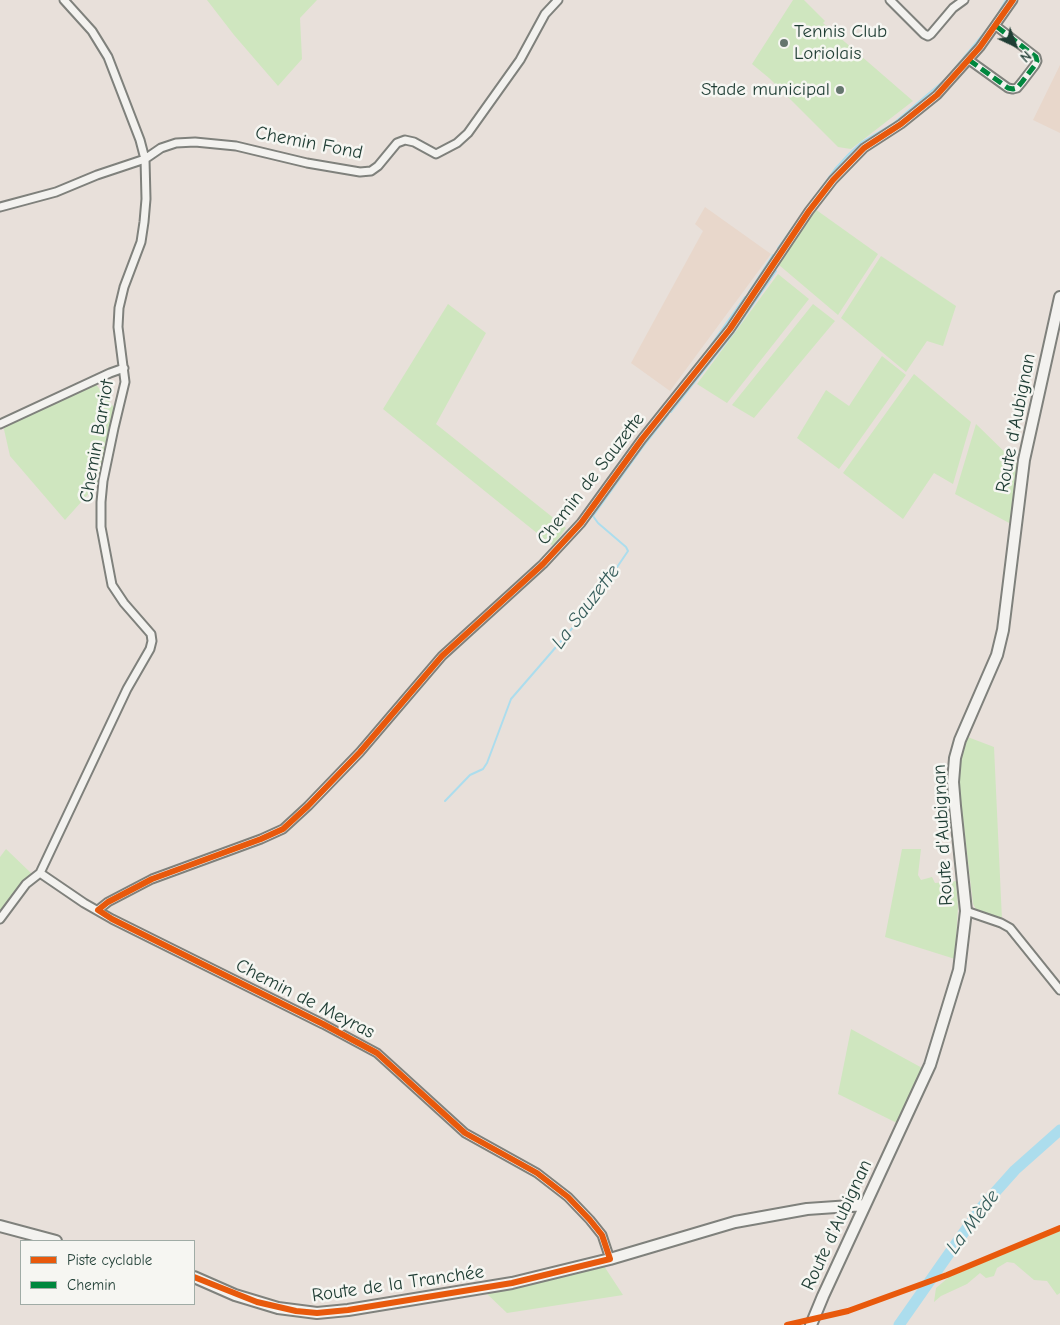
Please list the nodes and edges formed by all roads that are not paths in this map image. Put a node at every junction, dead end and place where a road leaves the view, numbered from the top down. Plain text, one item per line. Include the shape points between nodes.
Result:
1 (64, 0) edge
2 (558, 0) edge
3 (890, 0) edge
4 (964, 0) edge
5 (1013, 0) edge
6 (996, 26) junction
7 (969, 60) junction
8 (145, 160) junction
9 (0, 207) edge
10 (1060, 297) edge
11 (124, 368) junction
12 (0, 424) edge
13 (40, 873) junction
14 (98, 910) junction
15 (966, 911) junction
16 (0, 919) edge
17 (1060, 990) edge
18 (865, 1205) junction
19 (0, 1226) edge
20 (52, 1240) edge
21 (610, 1259) junction
22 (195, 1277) edge
23 (811, 1325) edge

1 - 8 street, Chemin Barriot via 92,31 108,57
2 - 8 street, Chemin Fond via 545,14 520,60 468,133 436,154 405,140 397,143 371,171 360,172 236,146 195,142 161,148
3 - 4 street via 928,36
5 - 6 street, Chemin de Sauzette
6 - 7 street, Chemin de Sauzette
6 - 7 street via 1036,57 1035,65 1022,82 1017,88 1008,88
7 - 14 street, Chemin de Sauzette via 937,95 902,124 864,148 833,180 730,329 581,523 543,564 442,656 360,752 298,816 284,829 152,879
8 - 9 street via 56,192
8 - 11 street, Chemin Barriot via 146,199 141,242 119,308 118,327
10 - 15 street, Route d'Aubignan via 1024,460 1003,630 997,655 955,758 954,798
11 - 12 street
11 - 13 street, Chemin Barriot via 125,382 103,481 100,527 112,585 151,634 152,645 127,689
13 - 14 street, Chemin de Meyras
13 - 16 street via 26,884
14 - 21 street, Chemin de Meyras via 377,1053 465,1133 537,1173 568,1198 602,1235
15 - 17 street via 1010,928
15 - 18 street, Route d'Aubignan via 959,970 930,1065
18 - 21 street, Route de la Tranchée via 807,1209 736,1222
18 - 23 street, Route d'Aubignan
19 - 20 street
21 - 22 street, Route de la Tranchée via 503,1285 317,1313 257,1302

